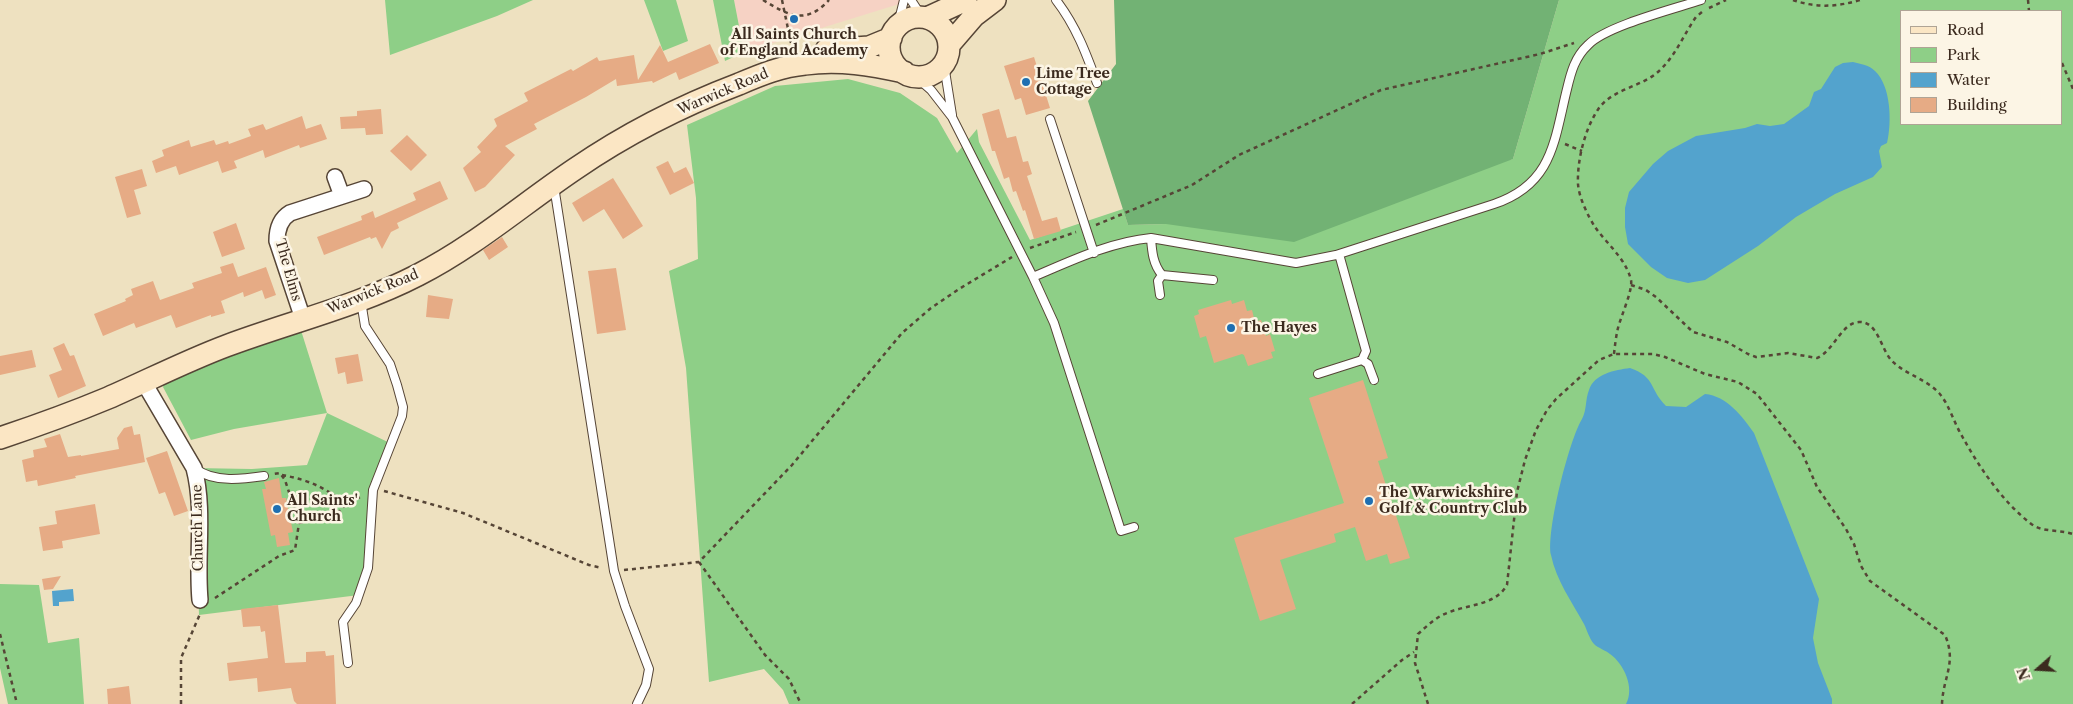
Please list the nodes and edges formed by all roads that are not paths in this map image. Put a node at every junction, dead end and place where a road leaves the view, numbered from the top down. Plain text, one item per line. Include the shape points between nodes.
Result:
1 (904, 0) edge
2 (966, 0) edge
3 (995, 0) edge
4 (1056, 0) edge
5 (1701, 0) edge
6 (920, 12) edge
7 (894, 33) junction
8 (948, 51) junction
9 (775, 70) junction
10 (910, 74) junction
11 (1097, 84) dead end
12 (952, 117) junction
13 (1050, 119) dead end
14 (335, 177) dead end
15 (554, 184) junction
16 (364, 189) dead end
17 (342, 196) junction
18 (1151, 238) junction
19 (1094, 253) junction
20 (1339, 254) junction
21 (1162, 275) junction
22 (1034, 277) junction
23 (1213, 280) dead end
24 (1160, 295) dead end
25 (360, 299) junction
26 (303, 318) junction
27 (1362, 360) junction
28 (1318, 374) dead end
29 (1374, 380) dead end
30 (143, 381) junction
31 (0, 438) edge
32 (194, 468) junction
33 (264, 476) road end
34 (1134, 527) dead end
35 (200, 603) road end
36 (348, 663) dead end
37 (637, 704) edge

1 - 7 lane
2 - 6 street
3 - 8 street via 974,16
4 - 11 lane via 1083,43
5 - 20 lane via 1615,29 1589,43 1572,68 1551,154 1531,182 1509,198
6 - 7 street
6 - 8 street via 943,29
7 - 9 street, Warwick Road via 869,47 829,50 795,59
7 - 10 street via 890,48 892,58 896,65
8 - 10 street via 942,67 935,72 925,76
8 - 12 lane via 945,71
9 - 10 street, Warwick Road via 839,62
9 - 15 street, Warwick Road via 698,100 625,138
10 - 12 lane via 931,90
12 - 22 lane
13 - 19 lane
14 - 17 street
15 - 25 street, Warwick Road via 444,261 394,287
15 - 37 lane via 614,571 649,669
16 - 17 street, The Elms
17 - 26 street, The Elms via 290,213 278,228 278,241
18 - 19 lane
18 - 20 lane via 1296,263
18 - 21 lane via 1153,259
19 - 22 lane
20 - 27 lane via 1366,351
21 - 23 lane
21 - 24 lane via 1158,281
22 - 34 lane via 1054,323 1121,531
25 - 26 street, Warwick Road
25 - 36 lane via 365,326 390,364 402,406 400,426 373,490 368,568 356,603 343,622
26 - 30 street, Warwick Road via 224,346
27 - 28 lane
27 - 29 lane via 1368,364
30 - 31 street, Warwick Road via 55,419
30 - 32 street, Church Lane
32 - 33 lane via 210,476 237,479
32 - 35 street, Church Lane via 199,508

